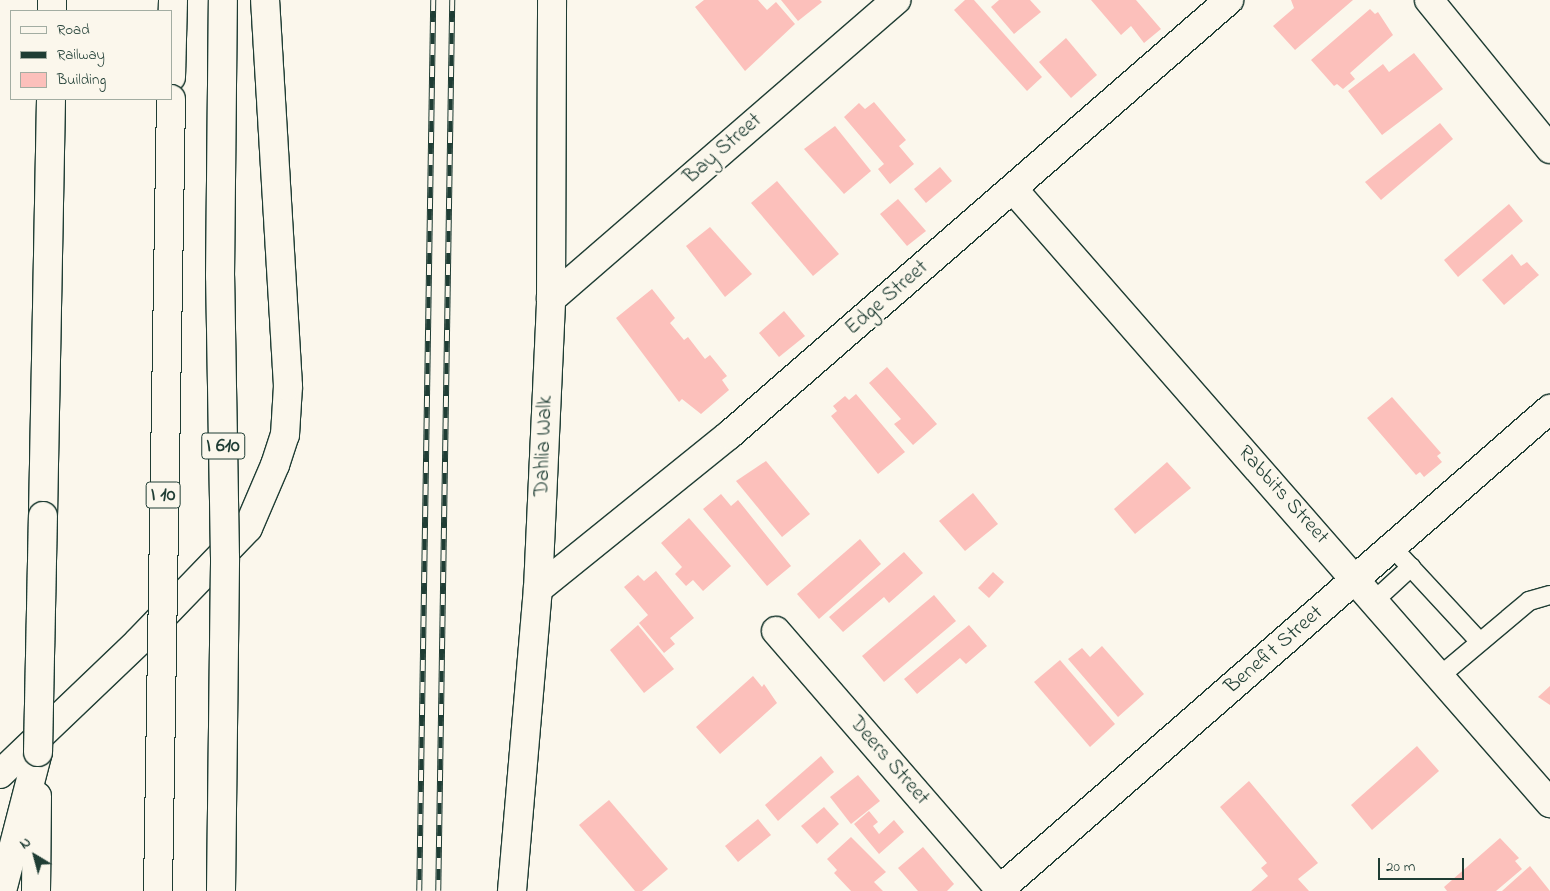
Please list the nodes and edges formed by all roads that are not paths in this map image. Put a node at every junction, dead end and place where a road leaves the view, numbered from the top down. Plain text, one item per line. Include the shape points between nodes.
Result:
1 (173, 0) edge
2 (223, 0) edge
3 (265, 0) edge
4 (552, 0) edge
5 (896, 0) edge
6 (1229, 0) edge
7 (1429, 0) edge
8 (172, 38) edge
9 (51, 100) edge
10 (171, 100) edge
11 (1550, 149) edge
12 (1013, 189) junction
13 (551, 298) junction
14 (1550, 409) edge
15 (1392, 547) junction
16 (1411, 567) junction
17 (1356, 578) junction
18 (538, 589) junction
19 (1550, 595) edge
20 (1375, 600) junction
21 (776, 631) dead end
22 (1480, 642) junction
23 (1440, 676) junction
24 (38, 752) junction
25 (0, 774) edge
26 (1550, 803) edge
27 (1000, 890) edge
28 (2, 891) edge
29 (36, 891) edge
30 (158, 891) edge
31 (221, 891) edge
32 (512, 891) edge

1 - 8 main road
2 - 31 main road, I 610, bridge via 220,276 225,558
3 - 25 main road via 288,386 285,435 276,465 248,528 138,642
4 - 13 main road, Dahlia Walk
5 - 13 main road, Bay Street
6 - 12 main road, Edge Street
7 - 11 main road
9 - 24 main road, bridge
10 - 30 main road, I 10, bridge
12 - 17 main road, Rabbits Street
12 - 18 main road, Edge Street via 729,434
13 - 18 main road, Dahlia Walk
14 - 15 main road, Benefit Street
15 - 16 lane
15 - 17 main road, Benefit Street
16 - 20 lane
16 - 22 lane
17 - 20 main road, Rabbits Street
17 - 27 main road, Benefit Street
18 - 32 main road, Dahlia Walk
19 - 22 lane via 1529,601
20 - 23 main road, Rabbits Street
21 - 27 main road, Deers Street
22 - 23 lane
23 - 26 main road, Rabbits Street
24 - 28 main road
24 - 29 main road

